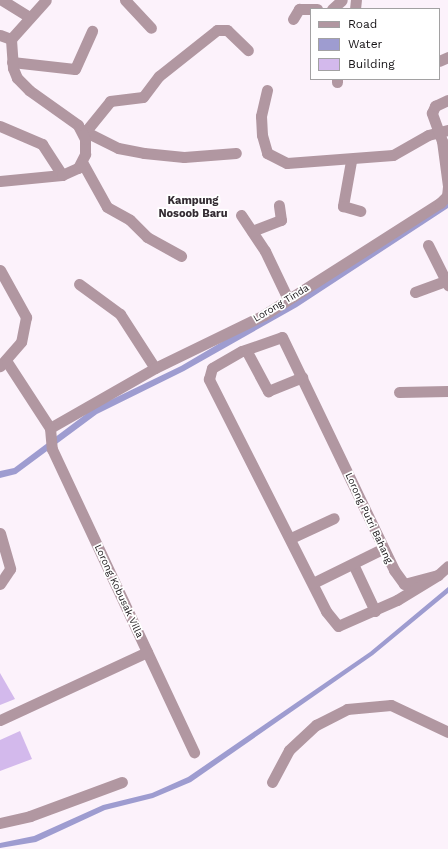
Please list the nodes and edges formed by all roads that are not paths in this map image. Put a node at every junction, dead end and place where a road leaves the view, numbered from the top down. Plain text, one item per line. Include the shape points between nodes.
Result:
1 (2, 0) edge
2 (46, 0) edge
3 (125, 0) edge
4 (342, 0) edge
5 (333, 8) edge
6 (310, 9) edge
7 (29, 17) junction
8 (293, 20) dead end
9 (151, 28) dead end
10 (92, 31) dead end
11 (0, 36) edge
12 (11, 39) junction
13 (248, 50) dead end
14 (12, 62) junction
15 (267, 90) dead end
16 (448, 100) edge
17 (0, 126) edge
18 (84, 131) junction
19 (444, 131) edge
20 (236, 153) dead end
21 (351, 161) junction
22 (82, 162) junction
23 (62, 175) junction
24 (0, 181) edge
25 (279, 205) dead end
26 (360, 211) dead end
27 (241, 215) dead end
28 (252, 231) junction
29 (428, 245) dead end
30 (181, 256) dead end
31 (0, 270) edge
32 (447, 282) edge
33 (79, 284) dead end
34 (414, 292) dead end
35 (288, 299) junction
36 (246, 350) junction
37 (4, 364) edge
38 (155, 368) junction
39 (302, 377) junction
40 (448, 391) edge
41 (399, 392) dead end
42 (51, 438) junction
43 (334, 518) dead end
44 (0, 534) edge
45 (291, 538) junction
46 (382, 549) junction
47 (353, 564) junction
48 (448, 566) edge
49 (313, 583) junction
50 (0, 584) edge
51 (406, 588) junction
52 (375, 611) junction
53 (147, 652) junction
54 (0, 720) edge
55 (448, 732) edge
56 (194, 752) dead end
57 (122, 782) dead end
58 (272, 782) dead end
59 (0, 823) edge

1 - 7 street
2 - 7 street
3 - 9 street
4 - 5 street
6 - 8 street via 299,9
7 - 12 street
10 - 14 street via 75,69
11 - 12 street
12 - 14 street
13 - 18 street via 227,30 217,30 159,76 143,97 110,101
14 - 18 street via 17,78
15 - 21 street via 261,116 267,153 286,163
16 - 19 street via 432,110
17 - 23 street via 42,144
18 - 20 street via 118,148 150,154 184,157
18 - 22 street via 86,146
19 - 21 street via 428,135 400,153
19 - 35 street, Lorong Tinda via 447,196 419,219
21 - 26 street via 343,206
22 - 23 street
22 - 30 street via 107,206 130,220 146,237
23 - 24 street
25 - 28 street via 281,220
27 - 28 street
28 - 35 street
29 - 32 street
31 - 37 street via 26,317 21,342
32 - 34 street
33 - 38 street via 120,314
35 - 38 street, Lorong Tinda via 218,339
36 - 39 street via 268,390
36 - 39 street, Lorong Putri Bahang via 282,337
36 - 45 street, Lorong Putri Bahang via 212,368 209,379
37 - 42 street, Lorong Kobusak Villa
38 - 42 street, Lorong Tinda
39 - 46 street, Lorong Putri Bahang
40 - 41 street
42 - 53 street, Lorong Kobusak Villa
43 - 45 street
44 - 50 street via 10,569
45 - 49 street, Lorong Putri Bahang
46 - 47 street
46 - 51 street, Lorong Putri Bahang
47 - 49 street
47 - 52 street
48 - 51 street, Lorong Putri Bahang via 438,574
49 - 52 street, Lorong Putri Bahang via 332,621 338,626
51 - 52 street, Lorong Putri Bahang
53 - 54 street
53 - 56 street, Lorong Kobusak Villa
55 - 58 street via 391,705 347,709 316,725 290,750
57 - 59 street via 30,816

